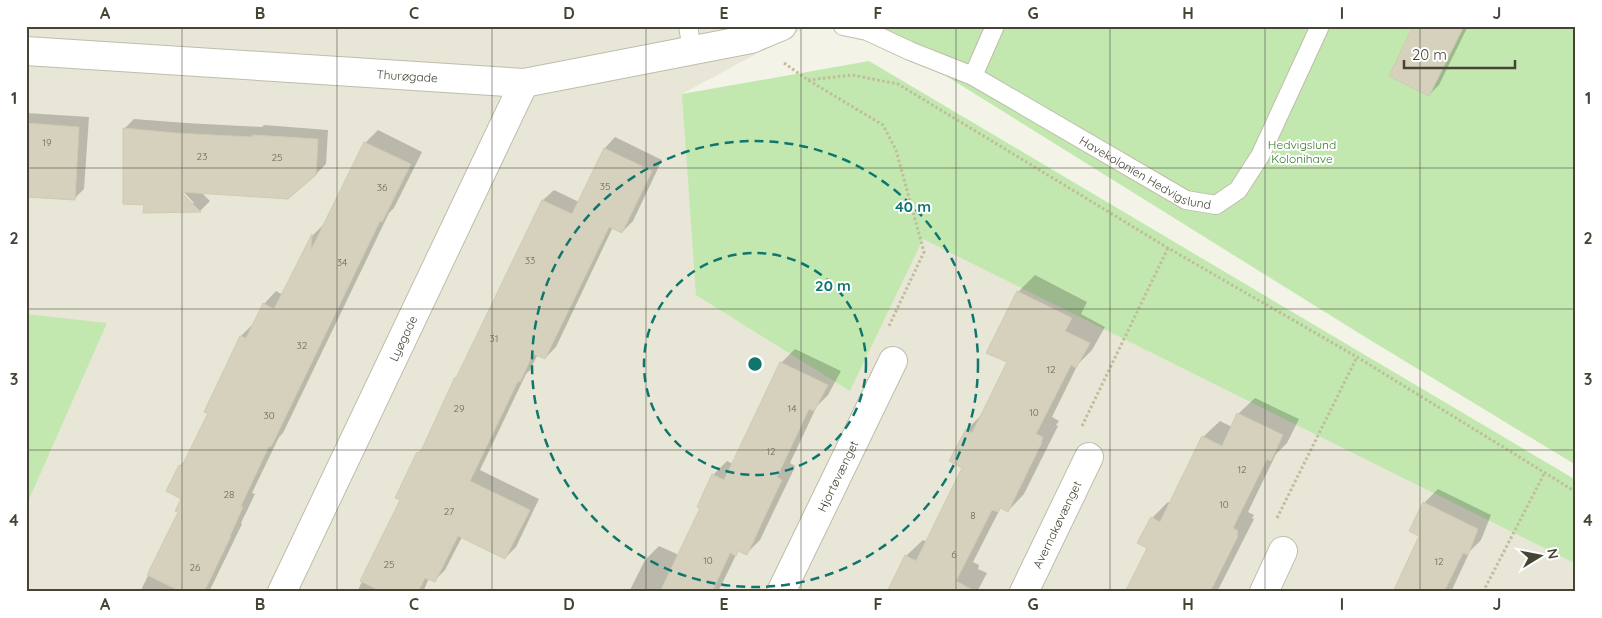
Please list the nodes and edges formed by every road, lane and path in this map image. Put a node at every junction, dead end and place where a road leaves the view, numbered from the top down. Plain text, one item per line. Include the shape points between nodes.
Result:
1 (782, 26) edge
2 (843, 26) edge
3 (995, 26) edge
4 (1320, 26) edge
5 (690, 38) edge
6 (751, 39) junction
7 (26, 50) edge
8 (972, 76) junction
9 (808, 80) junction
10 (524, 84) junction
11 (1168, 248) junction
12 (1357, 358) junction
13 (893, 360) joint
14 (1089, 457) joint
15 (1544, 474) junction
16 (1576, 492) edge
17 (1283, 551) joint
18 (282, 592) edge
19 (781, 592) edge
20 (1024, 592) edge
21 (1264, 592) edge
22 (1484, 592) edge

1 - 6 street, Thurøgade
2 - 8 lane, Havekolonien Hedvigslund via 867,30
3 - 8 lane
4 - 8 lane, Havekolonien Hedvigslund via 1260,156 1238,190 1216,205 1186,200
5 - 6 street, Thurøgade
5 - 10 street, Thurøgade
6 - 9 path
7 - 10 street, Thurøgade
9 - 11 path via 852,75 898,84
9 - 13 path via 884,125 896,150 924,252 882,341
10 - 18 street, Lyøgade
11 - 12 path
11 - 14 path via 1072,446
12 - 15 path
12 - 17 path via 1266,540
13 - 19 street, Hjortøvænget
14 - 20 street, Avernakøvænget
15 - 16 path
15 - 22 path
17 - 21 street

